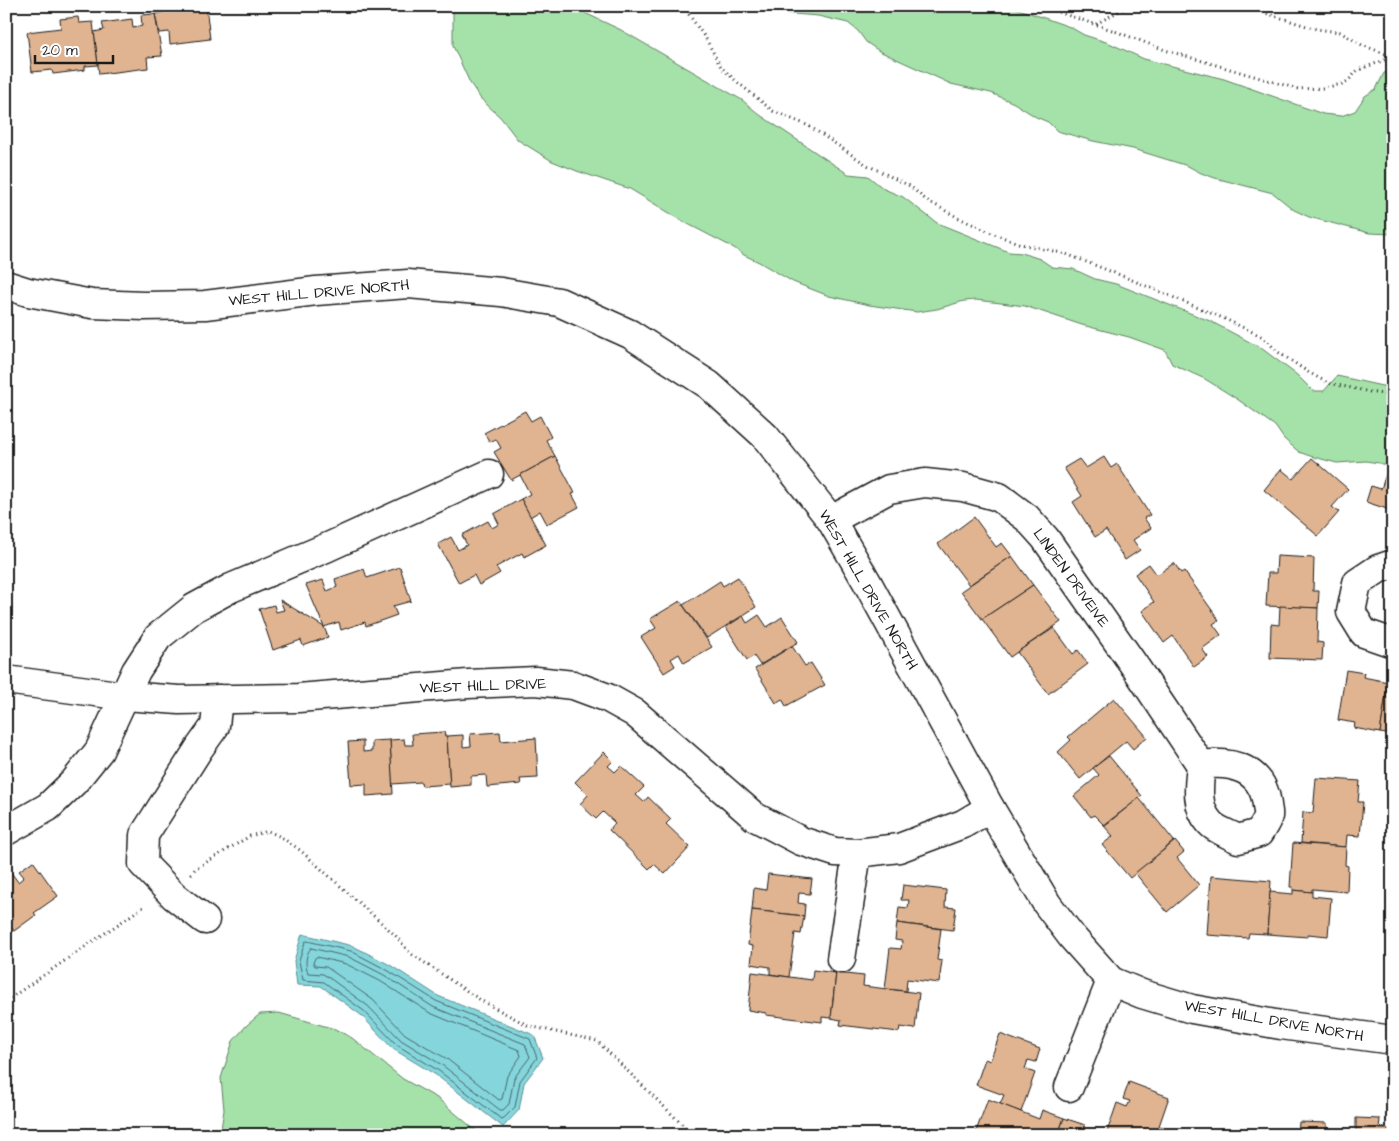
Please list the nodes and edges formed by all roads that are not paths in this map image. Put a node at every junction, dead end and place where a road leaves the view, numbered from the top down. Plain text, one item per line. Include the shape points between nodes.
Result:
1 (6, 285) edge
2 (489, 474) dead end
3 (831, 520) junction
4 (1393, 564) edge
5 (1393, 643) edge
6 (6, 680) edge
7 (125, 696) junction
8 (218, 699) junction
9 (1201, 765) dead end
10 (990, 808) junction
11 (6, 831) edge
12 (857, 854) junction
13 (205, 920) dead end
14 (842, 959) dead end
15 (1111, 981) junction
16 (1393, 1040) edge
17 (1069, 1087) dead end

1 - 3 street, WEST HILL DRIVE NORTH via 92,304 144,306 205,305 316,291 408,284 501,292 559,302 630,334 709,385 765,436
2 - 7 street via 194,608 158,637
3 - 9 street, LINDEN DRIVEIVE via 889,489 925,483 963,486 999,497 1027,518 1045,538
3 - 10 street, WEST HILL DRIVE NORTH
4 - 5 street via 1378,569 1357,583 1351,612 1364,633
6 - 7 street, WEST HILL DRIVE
7 - 8 street, WEST HILL DRIVE
7 - 11 street via 100,751 74,782 48,807
8 - 12 street, WEST HILL DRIVE via 298,698 536,681 573,685 608,698 635,713 755,817 801,841 835,852
8 - 13 street via 215,726 144,835 143,864 174,896
10 - 12 street, WEST HILL DRIVE via 963,824 899,848
10 - 15 street, WEST HILL DRIVE NORTH via 1047,904
12 - 14 street
15 - 16 street, WEST HILL DRIVE NORTH via 1192,1009
15 - 17 street

